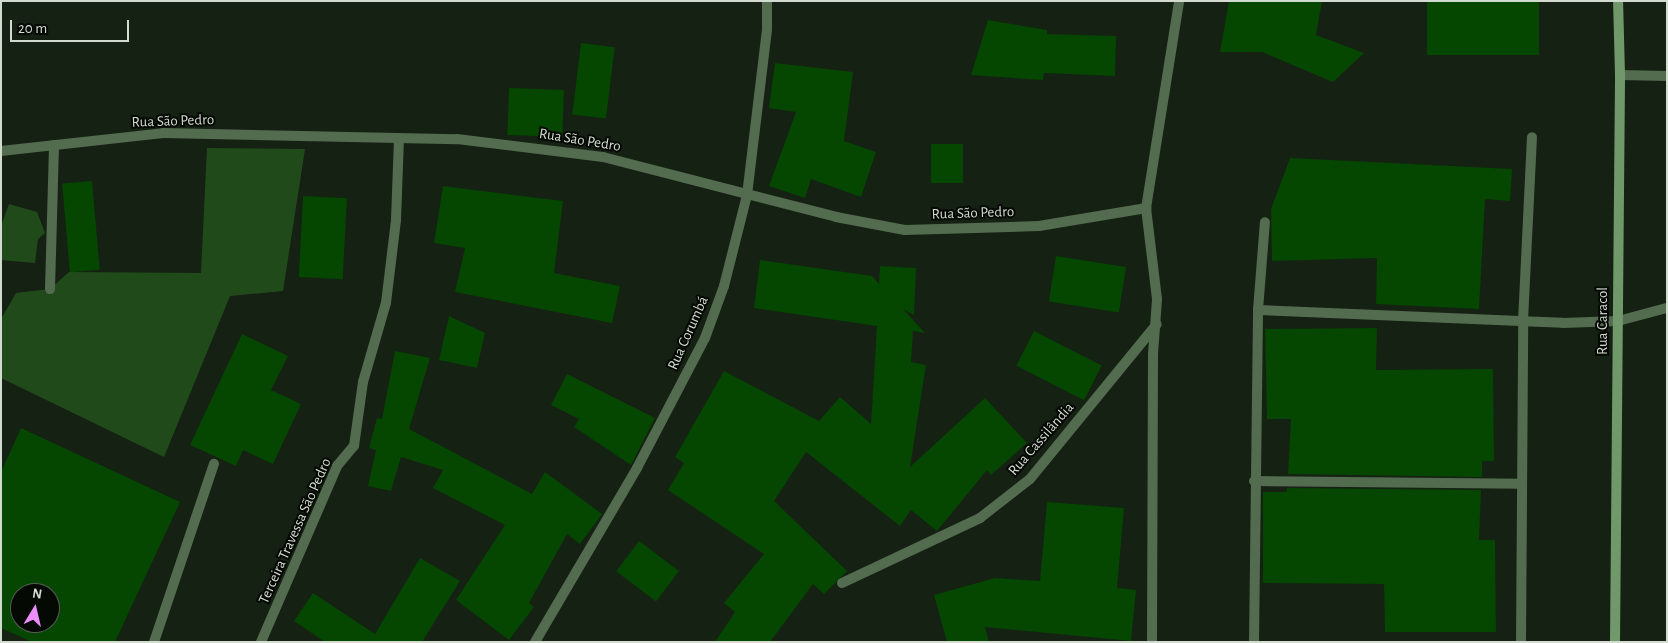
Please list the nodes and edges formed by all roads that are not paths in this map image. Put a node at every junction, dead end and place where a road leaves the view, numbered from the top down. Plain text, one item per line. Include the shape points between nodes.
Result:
1 (767, 1) edge
2 (1179, 1) edge
3 (1618, 1) edge
4 (1620, 75) junction
5 (1667, 76) edge
6 (1532, 137) dead end
7 (399, 138) junction
8 (54, 146) junction
9 (1, 151) edge
10 (747, 195) junction
11 (1146, 208) junction
12 (1265, 222) dead end
13 (50, 289) dead end
14 (1667, 308) edge
15 (1258, 310) junction
16 (1523, 321) junction
17 (1618, 321) junction
18 (1157, 324) junction
19 (214, 464) dead end
20 (1254, 481) junction
21 (1522, 484) junction
22 (842, 583) dead end
23 (154, 642) edge
24 (261, 642) edge
25 (535, 642) edge
26 (1152, 642) edge
27 (1254, 642) edge
28 (1521, 642) edge
29 (1615, 642) edge

1 - 10 street, Rua Corumbá via 767,29
2 - 11 street
3 - 4 street, Rua Caracol
4 - 5 street
4 - 17 street, Rua Caracol
6 - 16 street
7 - 8 street, Rua São Pedro via 163,134
7 - 10 street, Rua São Pedro via 458,139 603,157
7 - 24 street, Terceira Travessa São Pedro via 396,220 386,303 363,382 354,446 337,466
8 - 9 street, Rua São Pedro
8 - 13 street
10 - 11 street, Rua São Pedro via 905,230 1039,226
10 - 25 street, Rua Corumbá via 724,286 705,338 637,468
11 - 18 street via 1156,273
12 - 15 street
14 - 17 street
15 - 16 street
15 - 20 street
16 - 17 street
16 - 21 street
17 - 29 street, Rua Caracol
18 - 22 street, Rua Cassilândia via 1030,479 980,518
18 - 26 street via 1153,354
19 - 23 street
20 - 21 street
20 - 27 street
21 - 28 street

